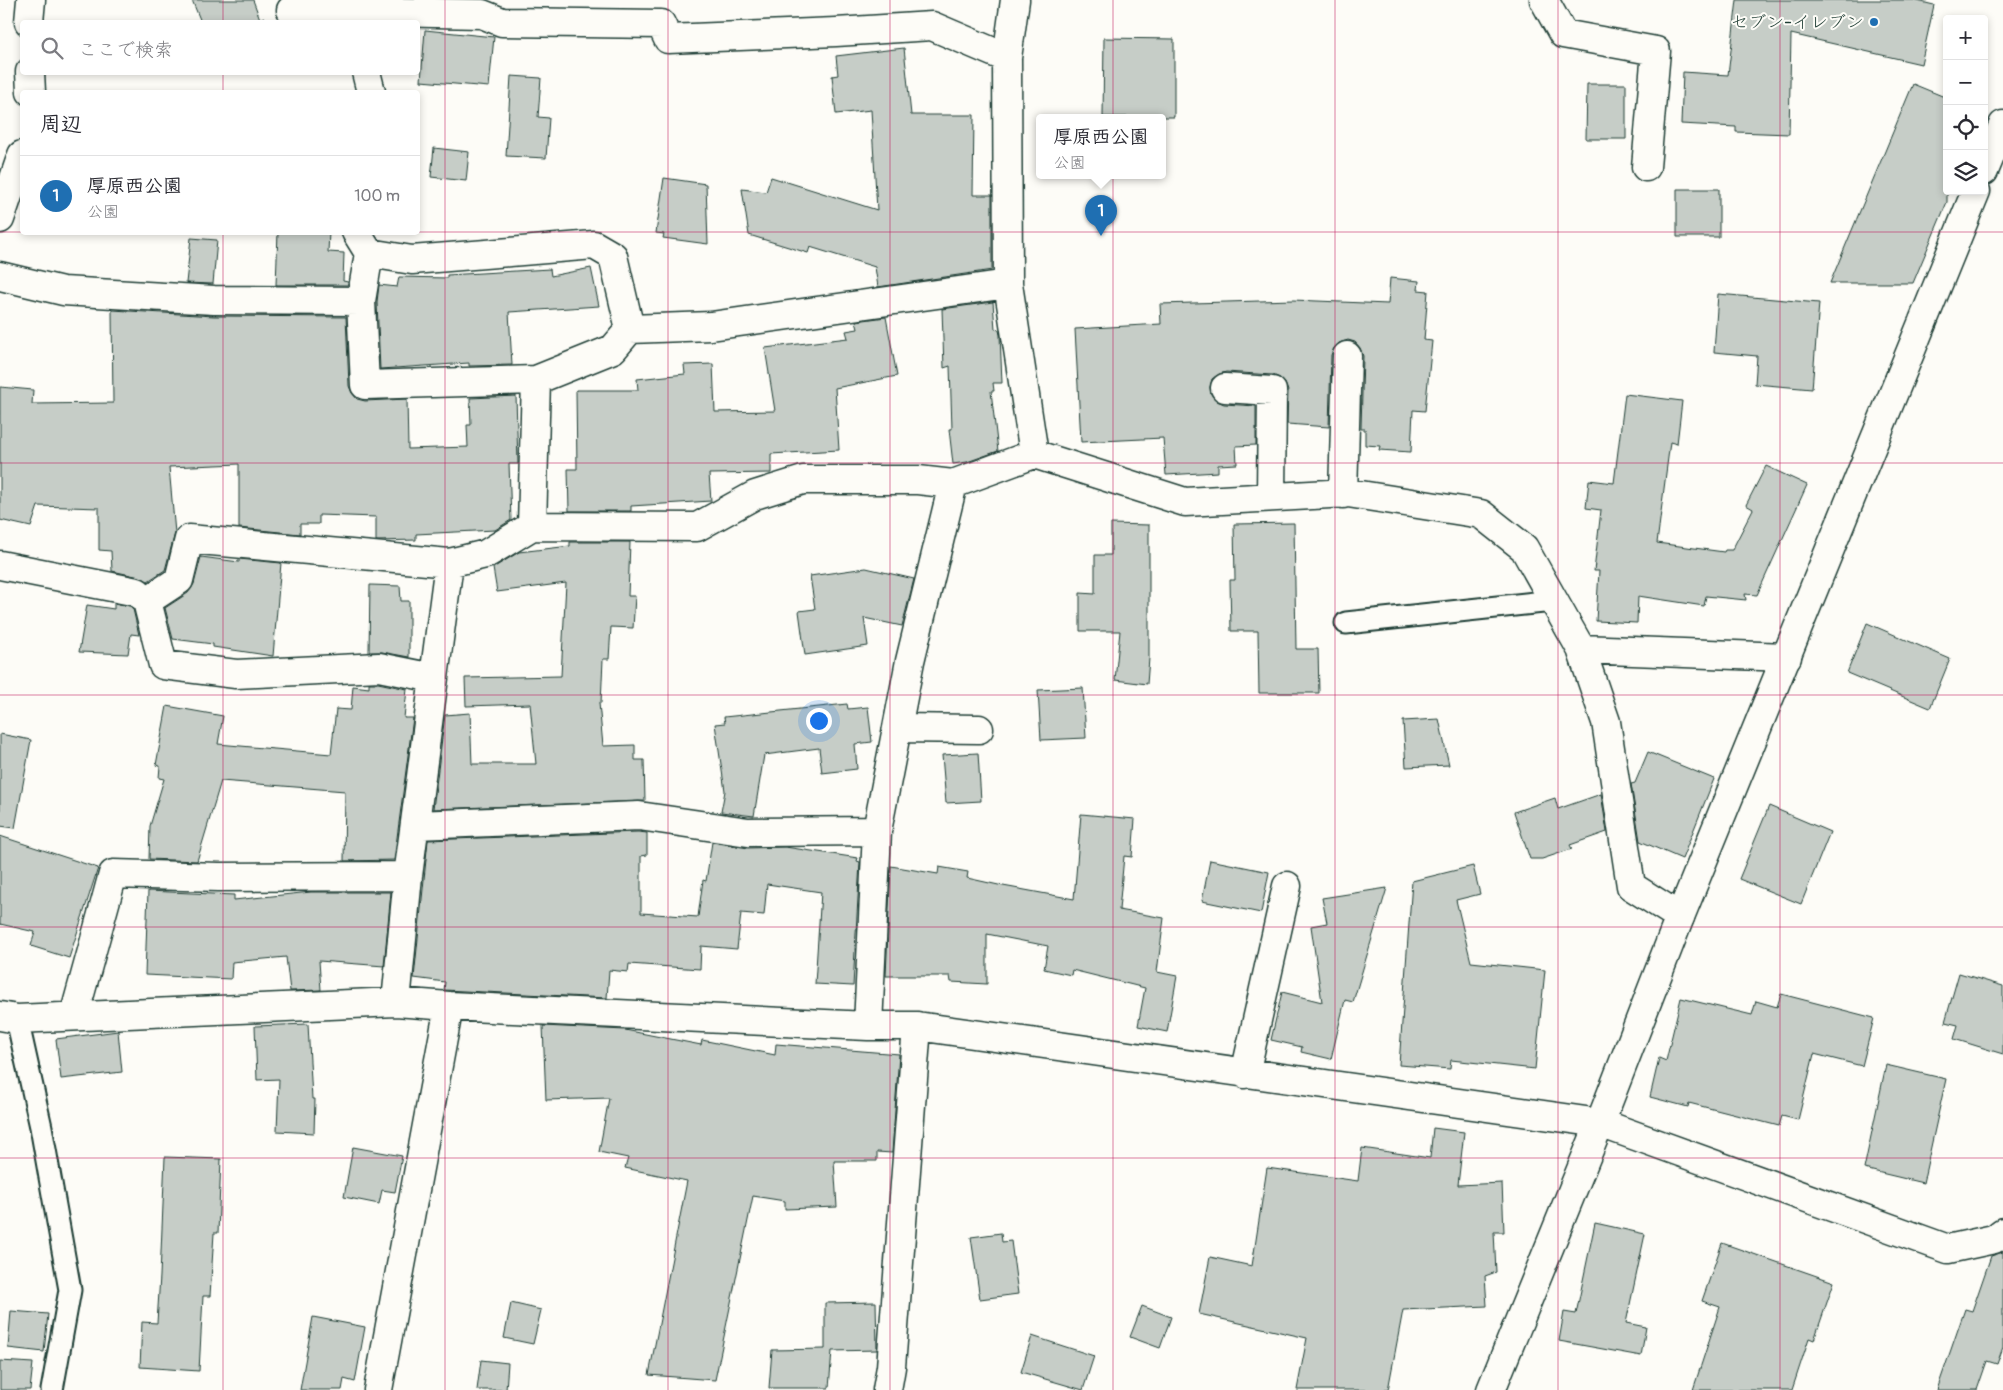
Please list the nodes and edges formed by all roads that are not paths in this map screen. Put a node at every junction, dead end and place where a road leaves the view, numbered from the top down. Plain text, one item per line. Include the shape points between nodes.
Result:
1 (31, 0) edge
2 (1015, 0) edge
3 (1544, 0) edge
4 (291, 11) edge
5 (30, 20) edge
6 (1007, 58) junction
7 (30, 75) edge
8 (367, 75) edge
9 (31, 90) edge
10 (370, 90) edge
11 (2003, 125) edge
12 (1988, 161) edge
13 (20, 165) edge
14 (1646, 167) dead end
15 (1974, 195) edge
16 (0, 219) edge
17 (363, 243) edge
18 (0, 276) edge
19 (1008, 284) junction
20 (361, 301) junction
21 (630, 329) junction
22 (1347, 356) dead end
23 (536, 380) junction
24 (1225, 388) dead end
25 (1034, 454) junction
26 (953, 484) junction
27 (1343, 494) junction
28 (1271, 497) junction
29 (532, 526) junction
30 (449, 563) junction
31 (0, 565) edge
32 (147, 601) junction
33 (1553, 601) junction
34 (1346, 623) dead end
35 (1581, 649) junction
36 (1787, 657) junction
37 (434, 678) junction
38 (897, 728) junction
39 (979, 729) dead end
40 (416, 825) junction
41 (877, 831) junction
42 (408, 876) junction
43 (1287, 886) dead end
44 (1680, 917) junction
45 (396, 1002) junction
46 (449, 1006) junction
47 (74, 1016) junction
48 (9, 1018) edge
49 (868, 1026) junction
50 (917, 1026) junction
51 (1245, 1074) junction
52 (1600, 1123) junction
53 (2003, 1232) edge
54 (52, 1390) edge
55 (378, 1390) edge
56 (887, 1390) edge
57 (1491, 1390) edge

1 - 5 street
2 - 6 street
3 - 14 street via 1562,34 1656,51
4 - 6 street via 482,14 502,22 661,24 668,39 932,26
6 - 19 street
7 - 9 street
8 - 10 street
11 - 12 street
13 - 16 street
15 - 36 street
17 - 20 street
17 - 21 street via 412,260 594,245 613,256
18 - 20 street via 63,291 214,300
19 - 21 street via 711,326
19 - 25 street
20 - 23 street via 365,385
21 - 23 street via 613,350
22 - 27 street
23 - 29 street
24 - 28 street via 1272,391
25 - 26 street
25 - 28 street via 1186,502
26 - 29 street via 918,480 803,480 755,495 697,527
26 - 38 street
27 - 28 street
27 - 33 street via 1480,514 1524,548
29 - 30 street via 486,554
30 - 32 street via 189,539 179,580
30 - 37 street
31 - 32 street via 137,592
32 - 37 street via 163,665 236,674 379,668
33 - 34 lane
33 - 35 street
35 - 36 street
35 - 44 street via 1606,722 1631,886
36 - 44 street
37 - 40 street
38 - 39 street
38 - 41 street
40 - 41 street via 639,816 748,832
40 - 42 street
41 - 49 street
42 - 45 street
42 - 47 street via 113,874
43 - 51 street
44 - 52 street
45 - 46 street
45 - 47 street
46 - 49 street
46 - 55 street
47 - 48 street
48 - 54 lane via 41,1127 70,1290
49 - 50 street
50 - 51 street
50 - 56 street
51 - 52 street
52 - 53 street via 1948,1249 1994,1239
52 - 57 street

